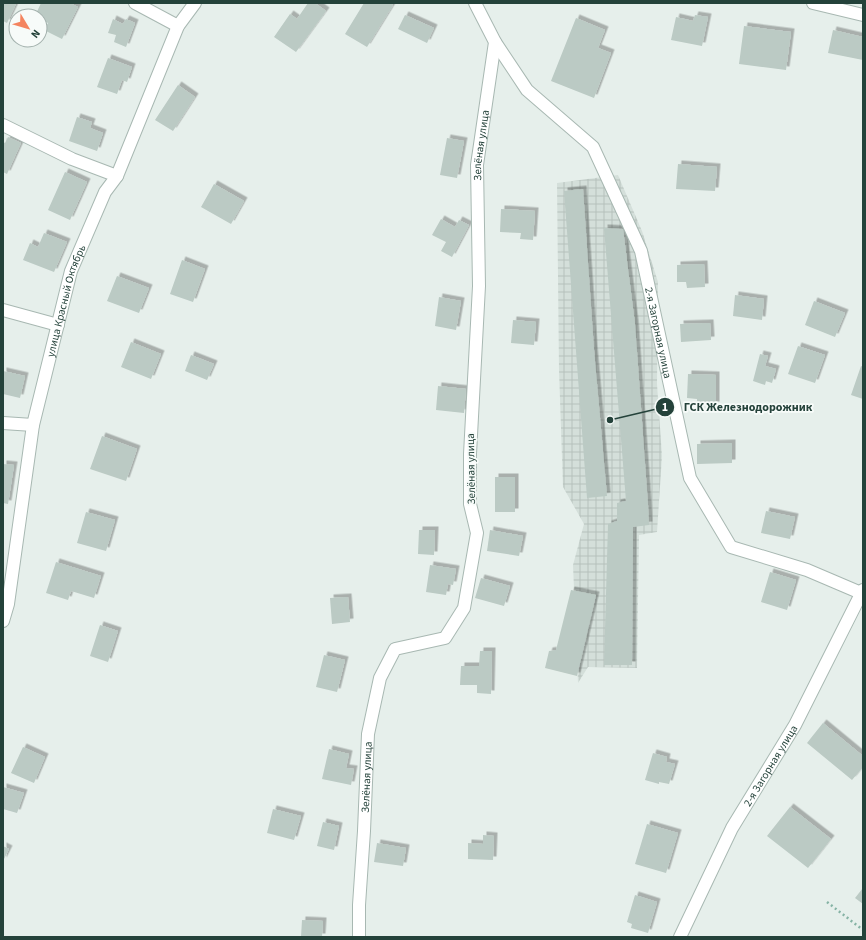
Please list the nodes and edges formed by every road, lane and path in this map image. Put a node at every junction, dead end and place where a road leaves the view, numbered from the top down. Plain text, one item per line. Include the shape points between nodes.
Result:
1 (135, 3) edge
2 (195, 3) edge
3 (475, 3) edge
4 (813, 3) edge
5 (863, 15) edge
6 (178, 26) junction
7 (495, 42) junction
8 (3, 125) edge
9 (117, 176) junction
10 (3, 310) edge
11 (58, 325) junction
12 (3, 423) edge
13 (33, 425) junction
14 (862, 592) edge
15 (3, 621) edge
16 (827, 902) dead end
17 (863, 930) edge
18 (359, 937) edge
19 (680, 937) edge

1 - 6 street
2 - 6 street, улица Красный Октябрь
3 - 7 street
4 - 5 street
6 - 9 street, улица Красный Октябрь
7 - 14 street, 2-я Загорная улица via 527,90 593,147 641,250 690,478 732,547 807,570
7 - 18 street, Зелёная улица via 477,165 479,286 470,454 470,504 478,533 464,608 445,638 395,649 380,678 368,734
8 - 9 street via 72,159
9 - 11 street, улица Красный Октябрь via 106,192 71,271
10 - 11 street
11 - 13 street, улица Красный Октябрь
12 - 13 street
13 - 15 street, улица Красный Октябрь via 8,604
14 - 19 street, 2-я Загорная улица via 795,725 732,828
16 - 17 path

